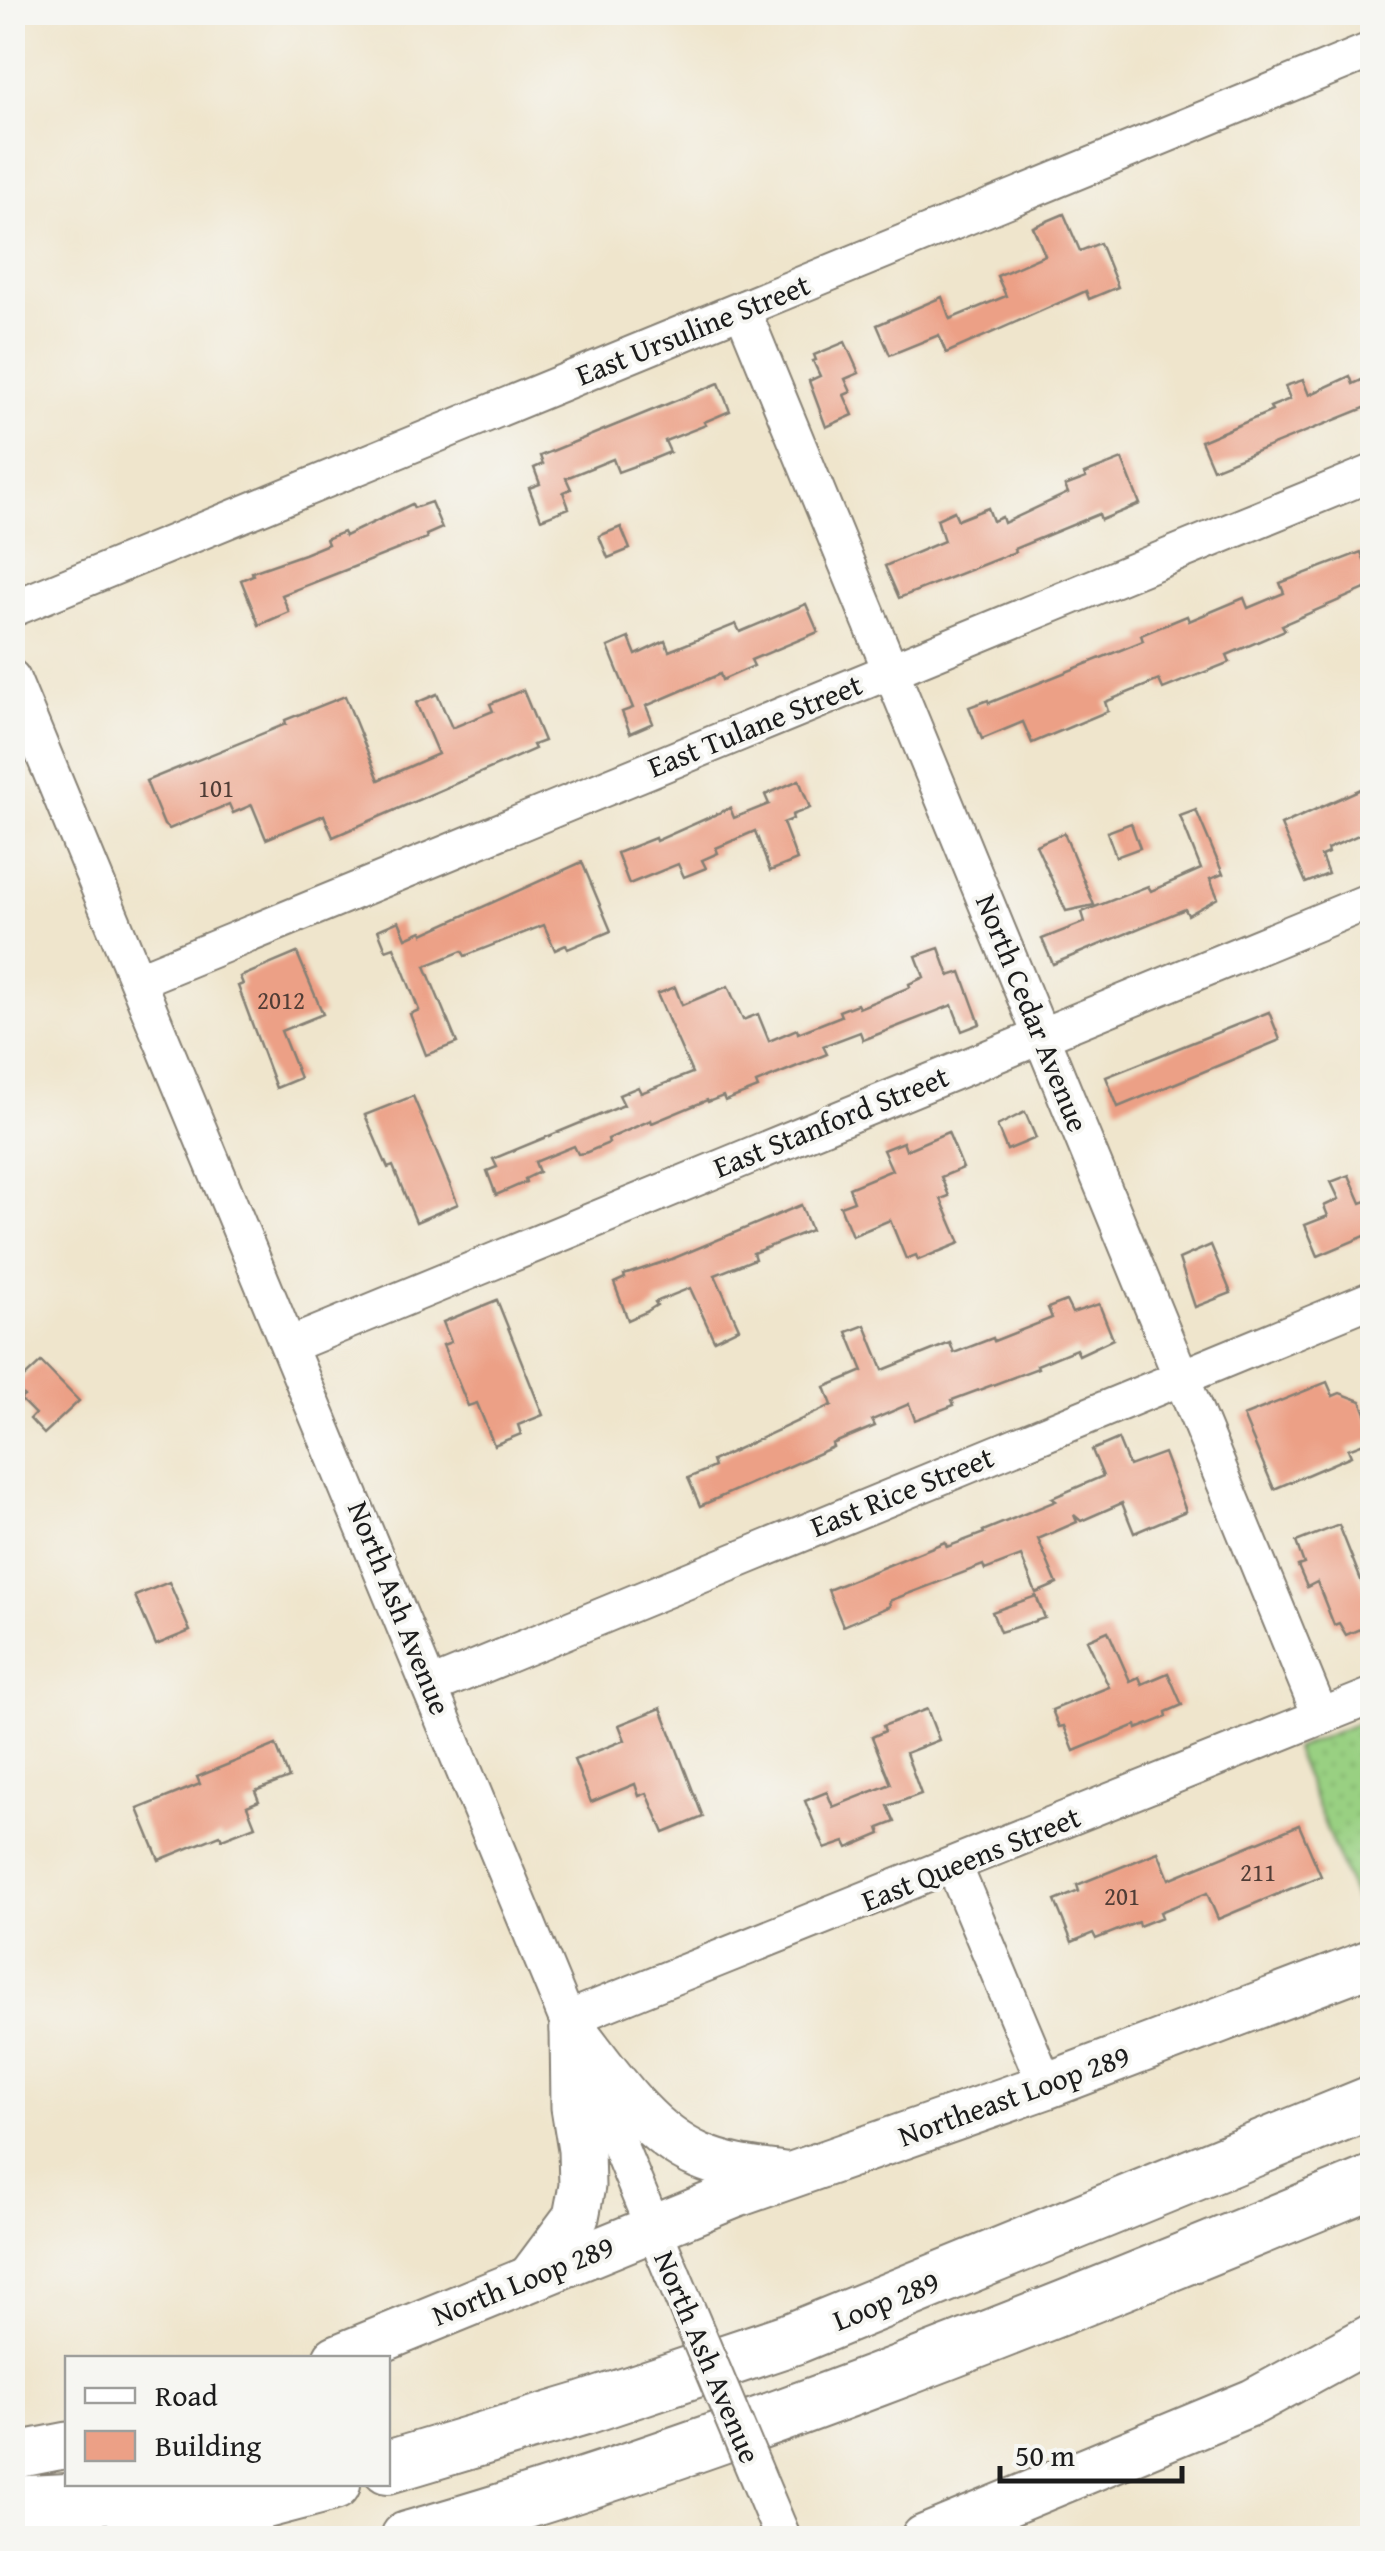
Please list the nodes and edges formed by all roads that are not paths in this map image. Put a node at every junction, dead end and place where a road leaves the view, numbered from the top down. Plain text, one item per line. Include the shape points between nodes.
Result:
1 (1372, 50) edge
2 (742, 309) junction
3 (1372, 473) edge
4 (12, 609) edge
5 (891, 671) junction
6 (12, 678) edge
7 (1372, 900) edge
8 (138, 980) junction
9 (1041, 1036) junction
10 (1372, 1299) edge
11 (290, 1345) junction
12 (1182, 1378) junction
13 (432, 1686) junction
14 (1372, 1696) edge
15 (1321, 1717) junction
16 (954, 1866) junction
17 (1372, 1962) edge
18 (570, 2024) junction
19 (1046, 2086) junction
20 (1372, 2102) edge
21 (787, 2176) junction
22 (1372, 2182) edge
23 (654, 2227) junction
24 (531, 2277) junction
25 (1372, 2337) edge
26 (341, 2356) edge
27 (582, 2409) junction
28 (65, 2446) edge
29 (390, 2454) edge
30 (12, 2456) edge
31 (390, 2467) edge
32 (219, 2486) edge
33 (326, 2486) edge
34 (12, 2503) edge
35 (1011, 2503) junction
36 (490, 2515) junction
37 (129, 2538) edge
38 (407, 2538) edge
39 (436, 2538) edge
40 (783, 2538) edge
41 (924, 2538) edge
42 (984, 2538) edge

1 - 2 street, East Ursuline Street
2 - 4 street, East Ursuline Street
2 - 5 street, North Cedar Avenue
3 - 5 street, East Tulane Street
5 - 8 street, East Tulane Street
5 - 9 street, North Cedar Avenue
6 - 8 street, North Ash Avenue
7 - 9 street, East Stanford Street
8 - 11 street, North Ash Avenue
9 - 11 street, East Stanford Street
9 - 12 street, North Cedar Avenue
10 - 12 street, East Rice Street
11 - 13 street, North Ash Avenue
12 - 13 street, East Rice Street
12 - 15 street, North Cedar Avenue
13 - 18 street, North Ash Avenue
14 - 15 street, East Queens Street
15 - 16 street, East Queens Street
16 - 18 street, East Queens Street
16 - 19 street
17 - 19 main road, Northeast Loop 289
18 - 21 main road via 669,2137 698,2156
18 - 23 street, North Ash Avenue
18 - 24 main road via 582,2186 576,2217
19 - 21 main road, Northeast Loop 289
20 - 27 highway, Loop 289 via 794,2338
21 - 23 main road, Northeast Loop 289
22 - 36 highway via 988,2339
23 - 24 main road, North Loop 289
23 - 40 street, North Ash Avenue, bridge
24 - 26 main road, North Loop 289
25 - 35 main road via 1253,2402
27 - 29 highway
27 - 31 highway, Loop 289
28 - 30 main road
32 - 34 highway
33 - 37 highway
35 - 41 main road
35 - 42 main road
36 - 38 highway
36 - 39 highway

